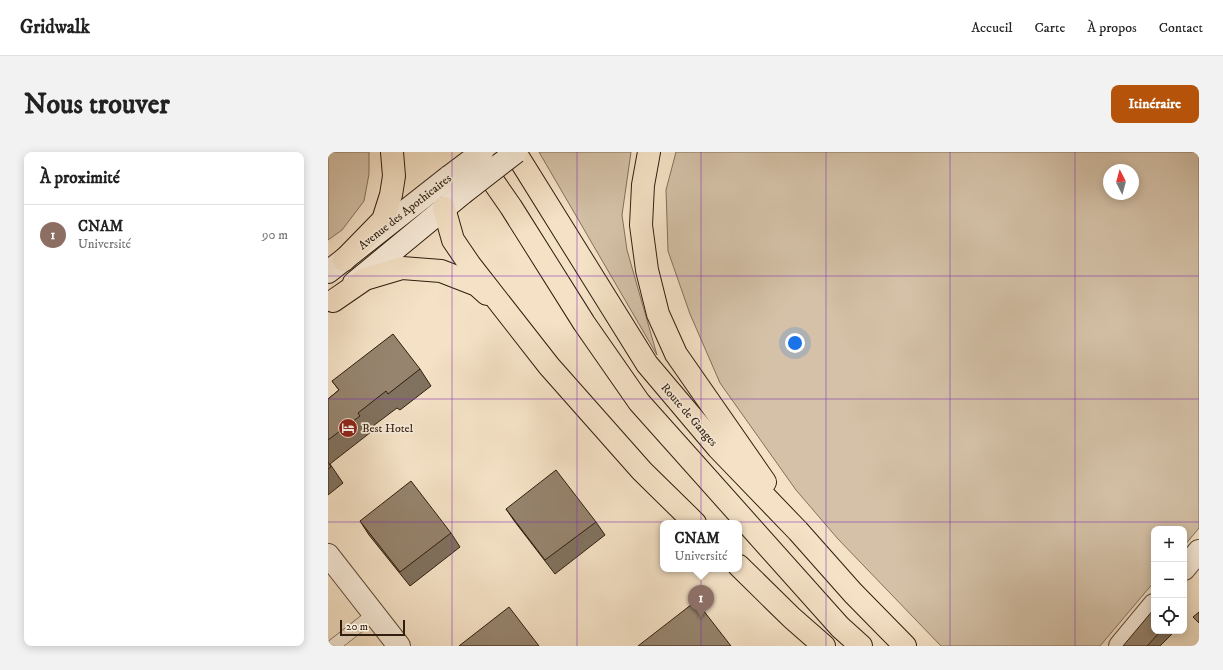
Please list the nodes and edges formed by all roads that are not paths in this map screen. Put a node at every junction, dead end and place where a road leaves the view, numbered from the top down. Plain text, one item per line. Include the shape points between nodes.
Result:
1 (392, 152) edge
2 (473, 152) edge
3 (482, 152) edge
4 (499, 152) edge
5 (515, 152) edge
6 (649, 152) edge
7 (457, 184) junction
8 (444, 208) junction
9 (336, 266) edge
10 (330, 303) edge
11 (506, 311) junction
12 (692, 520) edge
13 (798, 531) junction
14 (1199, 551) edge
15 (328, 555) edge
16 (1187, 565) edge
17 (742, 569) edge
18 (1151, 609) edge
19 (374, 614) junction
20 (333, 646) edge
21 (399, 646) edge
22 (824, 646) edge
23 (861, 646) edge
24 (905, 646) edge
25 (1120, 646) edge

1 - 9 main road via 394,176 383,220
2 - 23 main road via 584,323 639,402 840,627
3 - 7 street, Avenue des Apothicaires, bridge
4 - 7 street, Avenue des Apothicaires
5 - 7 street, Avenue des Apothicaires, bridge
5 - 13 main road, Route de Ganges via 646,364 718,448
6 - 13 main road via 643,185 641,225 647,270 658,314 676,354
7 - 8 street, Avenue des Apothicaires
7 - 9 street, Avenue des Apothicaires
8 - 10 street, Avenue des Apothicaires
8 - 11 main road via 453,240
10 - 11 main road via 365,279 402,268 441,271 470,282 477,285
11 - 12 main road via 549,366 637,465
13 - 24 main road, Route de Ganges
14 - 16 street
15 - 19 street
17 - 22 main road
18 - 25 street
19 - 20 lane
19 - 21 street

